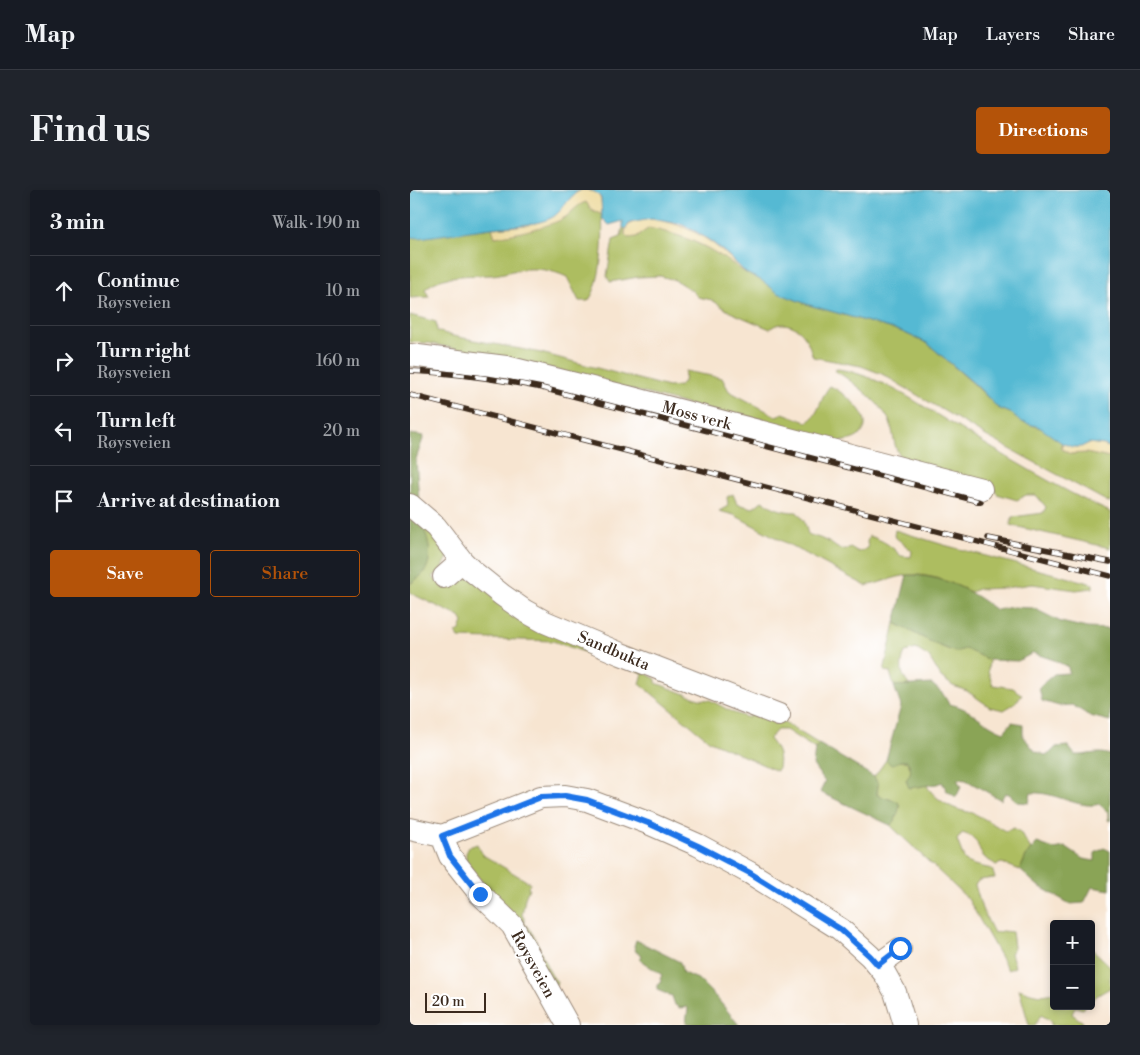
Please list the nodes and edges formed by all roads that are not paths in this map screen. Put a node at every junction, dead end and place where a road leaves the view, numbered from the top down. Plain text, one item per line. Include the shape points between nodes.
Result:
1 (410, 354) edge
2 (981, 489) dead end
3 (410, 504) edge
4 (462, 561) junction
5 (444, 577) dead end
6 (779, 716) dead end
7 (410, 829) edge
8 (442, 836) junction
9 (900, 948) dead end
10 (878, 965) junction
11 (568, 1025) edge
12 (905, 1025) edge

1 - 2 street, Moss verk via 506,367
3 - 4 street, Sandbukta via 436,527
4 - 5 street
4 - 6 street, Sandbukta via 502,596 545,622
7 - 8 street
8 - 10 street via 541,797 565,796 587,800 689,842 750,873 840,929
8 - 11 street, Røysveien via 450,856 480,894 512,925
9 - 10 street
10 - 12 street via 895,992

